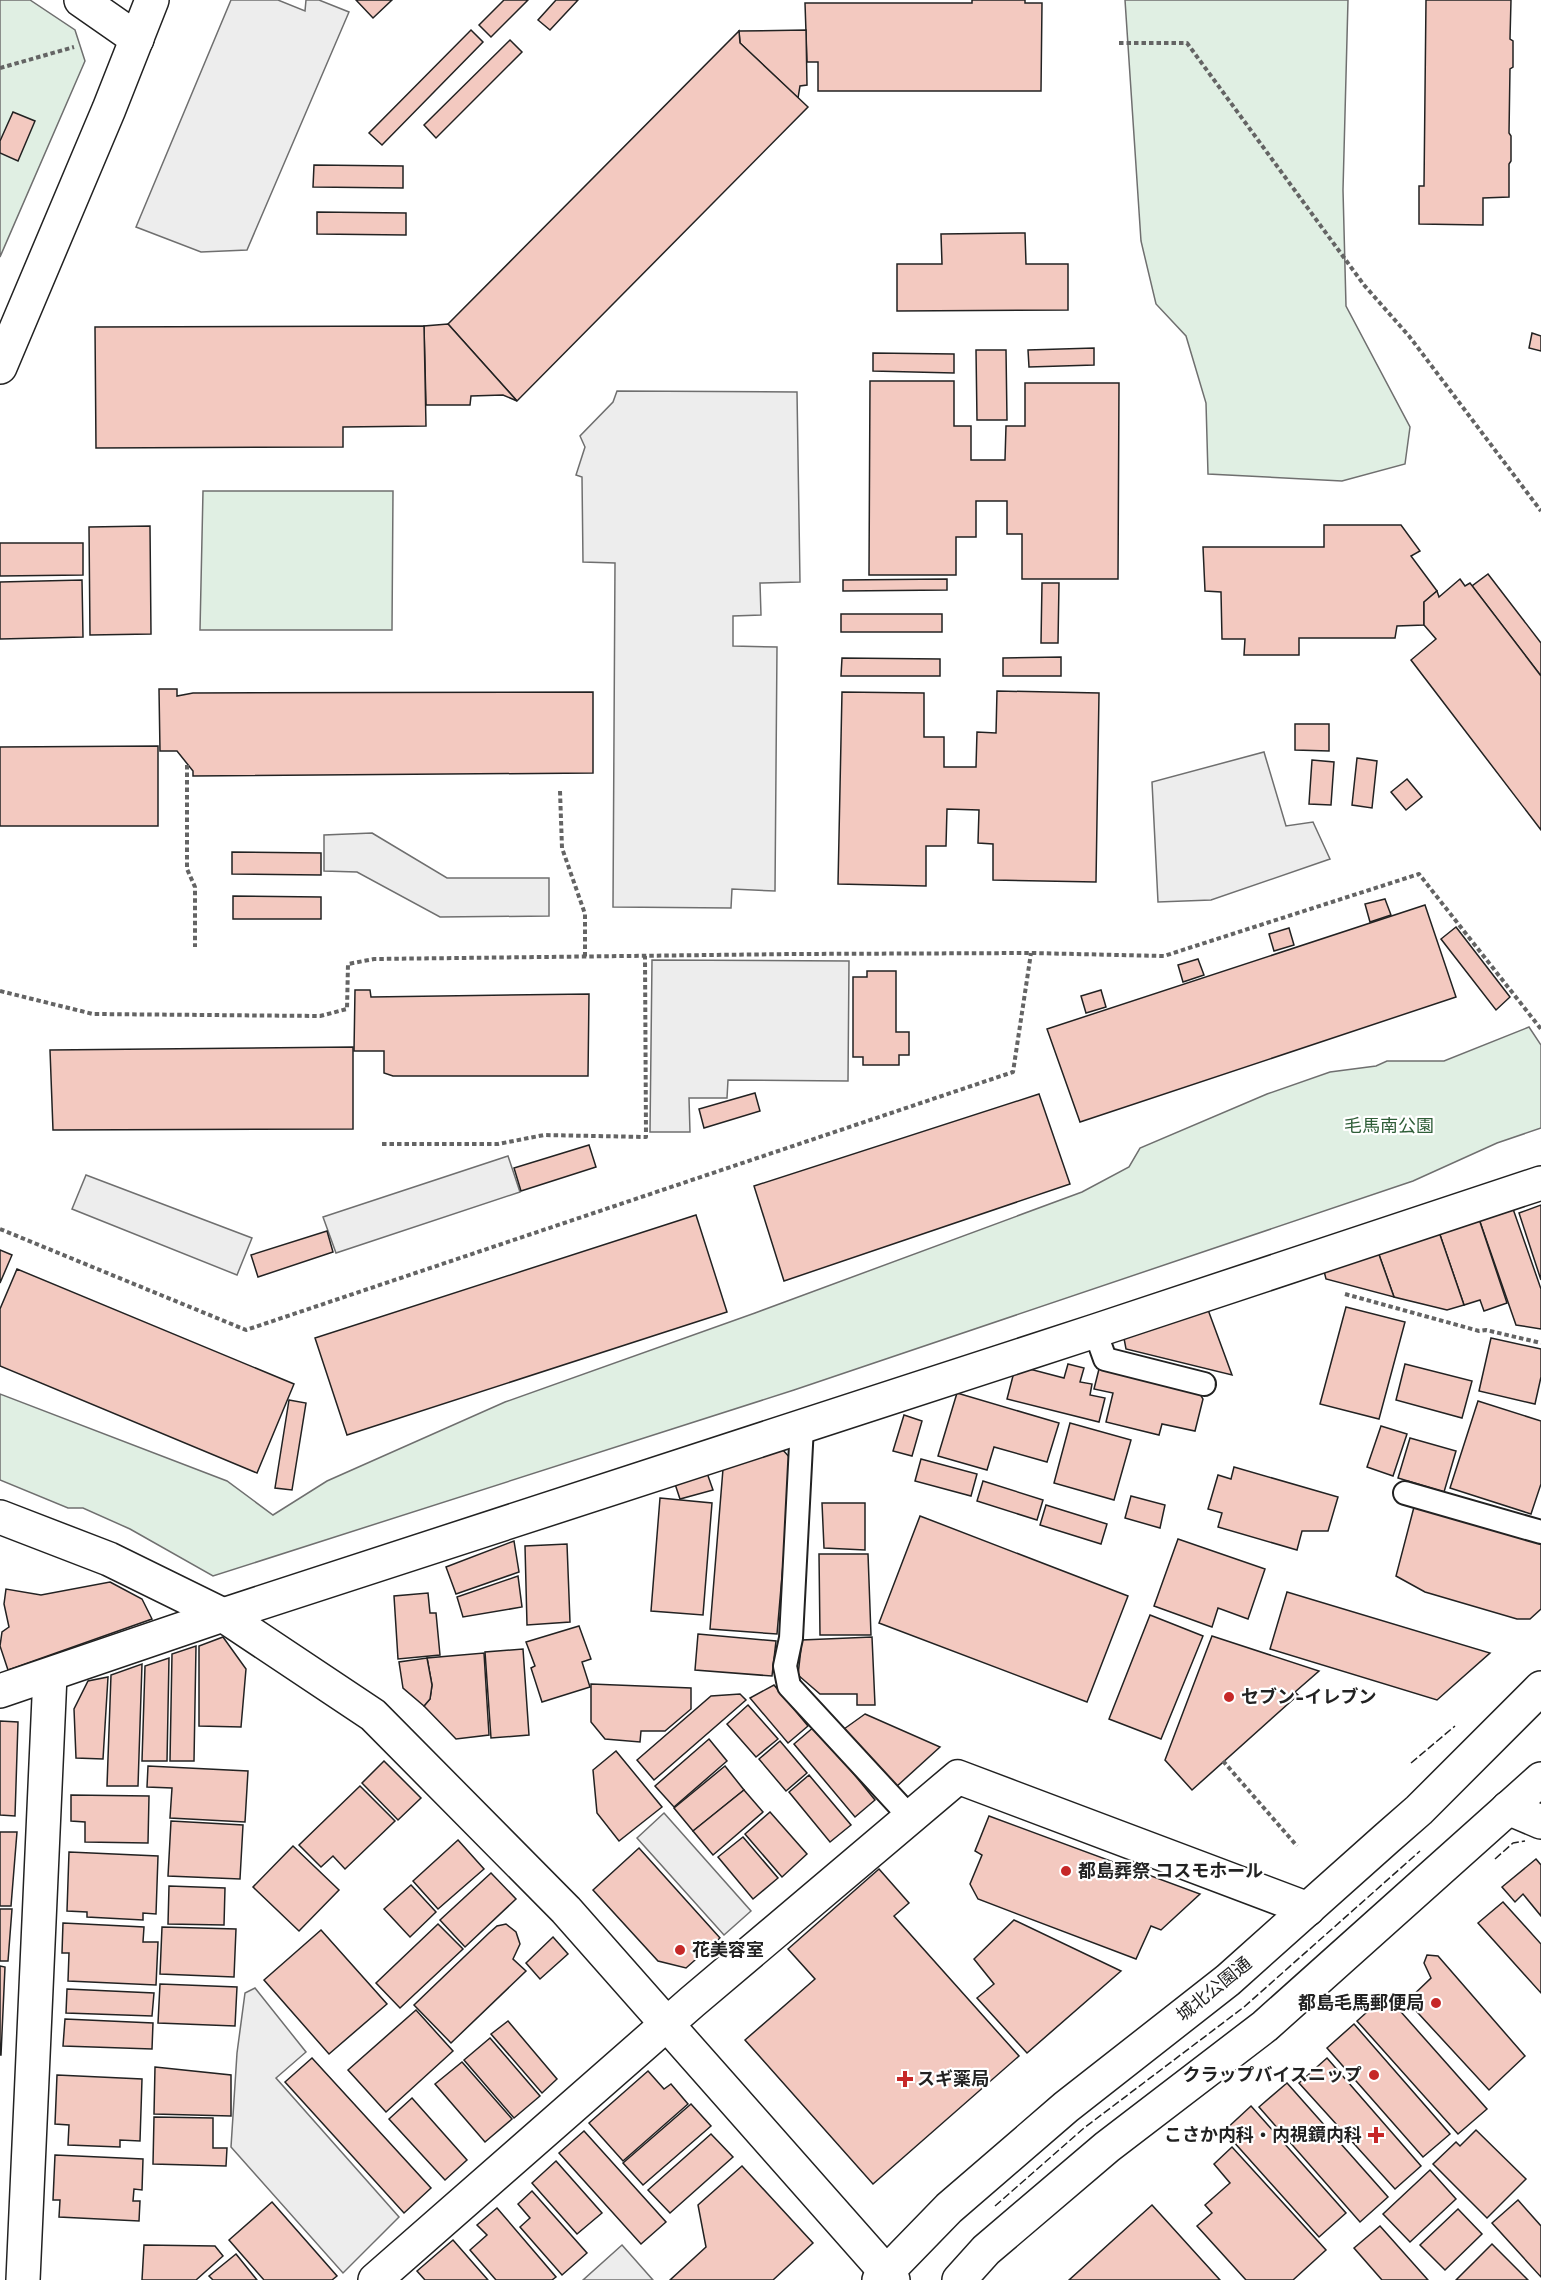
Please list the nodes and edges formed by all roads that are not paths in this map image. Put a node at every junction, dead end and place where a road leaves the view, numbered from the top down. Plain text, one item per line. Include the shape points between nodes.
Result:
1 (81, 0) edge
2 (152, 0) edge
3 (137, 39) junction
4 (0, 367) edge
5 (1541, 1182) edge
6 (1095, 1331) junction
7 (1204, 1384) dead end
8 (802, 1426) junction
9 (1405, 1493) dead end
10 (0, 1517) edge
11 (1541, 1532) edge
12 (223, 1615) junction
13 (50, 1675) junction
14 (0, 1691) edge
15 (1537, 1701) edge
16 (1541, 1779) edge
17 (1508, 1808) junction
18 (910, 1817) junction
19 (1541, 1822) edge
20 (1308, 1909) junction
21 (666, 2024) junction
22 (886, 2277) edge
23 (23, 2280) edge
24 (375, 2280) edge
25 (959, 2280) edge

1 - 3 street
2 - 3 street
3 - 4 street
5 - 6 street
6 - 7 lane via 1105,1359
6 - 8 street
8 - 12 street
8 - 18 lane via 791,1638 785,1666 789,1686
9 - 11 lane
10 - 12 street via 109,1558
12 - 13 street
12 - 21 street via 374,1715 566,1910
13 - 14 street
13 - 23 street
15 - 20 street, 城北公園通
16 - 17 street
17 - 19 street
17 - 25 street via 1265,2026 1107,2147 986,2250
18 - 20 street via 958,1777
18 - 21 street
20 - 22 street, 城北公園通 via 1228,1980 1066,2107 958,2200
21 - 22 street
21 - 24 street

